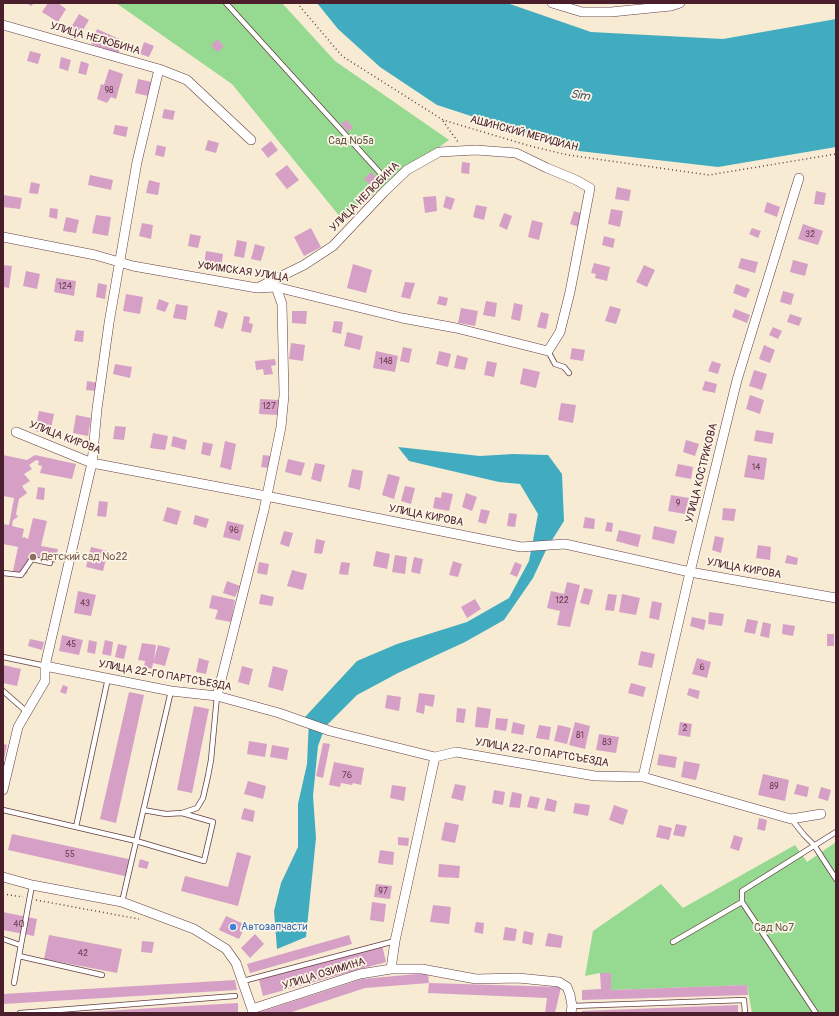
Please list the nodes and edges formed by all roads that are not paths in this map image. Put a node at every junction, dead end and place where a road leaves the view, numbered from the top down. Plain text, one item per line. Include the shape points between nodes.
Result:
1 (226, 3) edge
2 (552, 3) edge
3 (680, 3) edge
4 (3, 25) edge
5 (159, 69) junction
6 (251, 140) dead end
7 (381, 174) dead end
8 (799, 178) dead end
9 (3, 237) edge
10 (120, 263) junction
11 (276, 287) junction
12 (257, 288) junction
13 (548, 352) junction
14 (569, 373) dead end
15 (16, 432) dead end
16 (92, 463) junction
17 (266, 496) junction
18 (50, 563) dead end
19 (690, 572) junction
20 (3, 573) edge
21 (836, 598) edge
22 (3, 657) edge
23 (46, 666) junction
24 (108, 678) junction
25 (3, 691) edge
26 (171, 691) junction
27 (217, 696) junction
28 (27, 712) junction
29 (435, 757) junction
30 (643, 777) junction
31 (3, 790) edge
32 (3, 810) edge
33 (143, 810) junction
34 (182, 813) junction
35 (821, 814) dead end
36 (791, 819) junction
37 (76, 827) junction
38 (836, 832) edge
39 (136, 842) junction
40 (814, 845) junction
41 (3, 877) edge
42 (836, 879) edge
43 (32, 885) junction
44 (122, 902) junction
45 (742, 902) junction
46 (3, 939) edge
47 (395, 941) junction
48 (673, 942) dead end
49 (20, 945) junction
50 (19, 956) junction
51 (391, 968) junction
52 (102, 975) dead end
53 (243, 981) junction
54 (14, 983) dead end
55 (235, 996) dead end
56 (571, 1009) edge
57 (252, 1011) edge
58 (20, 1013) edge
59 (745, 1013) edge
60 (816, 1013) edge

1 - 7 lane
2 - 3 street via 582,12 611,12
4 - 5 street, УЛИЦА НЕЛЮБИНА
5 - 6 street, УЛИЦА НЕЛЮБИНА via 187,80
5 - 10 street via 137,162
8 - 19 street, УЛИЦА КОСТРИКОВА via 744,353
9 - 10 street, УФИМСКАЯ УЛИЦА via 95,255
10 - 12 street, УФИМСКАЯ УЛИЦА
10 - 16 street via 102,366
11 - 12 street, УФИМСКАЯ УЛИЦА
11 - 13 street, УФИМСКАЯ УЛИЦА
11 - 17 street via 282,304 284,396 281,427
12 - 13 street, УЛИЦА НЕЛЮБИНА via 304,265 333,246 407,170 439,152 476,150 516,153 590,188 560,332
13 - 14 lane via 555,364 564,367
15 - 16 street, УЛИЦА КИРОВА
16 - 17 street, УЛИЦА КИРОВА
16 - 23 street
17 - 19 street, УЛИЦА КИРОВА via 521,547 565,544
17 - 27 street
18 - 20 lane via 32,559 21,575
19 - 21 street, УЛИЦА КИРОВА
19 - 30 street, УЛИЦА КОСТРИКОВА
22 - 23 lane, УЛИЦА 22-ГО ПАРТСЪЕЗДА
23 - 24 street, УЛИЦА 22-ГО ПАРТСЪЕЗДА
23 - 28 street via 45,681
24 - 26 street, УЛИЦА 22-ГО ПАРТСЪЕЗДА
24 - 37 lane
25 - 28 lane
26 - 27 street, УЛИЦА 22-ГО ПАРТСЪЕЗДА
26 - 33 lane
27 - 29 street, УЛИЦА 22-ГО ПАРТСЪЕЗДА via 330,731
27 - 34 lane via 211,760 203,798 197,808
28 - 31 street via 18,727
29 - 30 street, УЛИЦА 22-ГО ПАРТСЪЕЗДА via 456,752 595,776
29 - 47 street
30 - 36 street, УЛИЦА 22-ГО ПАРТСЪЕЗДА
32 - 37 lane
33 - 34 lane via 166,814
33 - 39 lane
34 - 39 lane via 213,822 204,861
35 - 36 street, УЛИЦА 22-ГО ПАРТСЪЕЗДА
36 - 40 lane
37 - 39 lane
38 - 40 lane
39 - 44 lane
40 - 42 lane
40 - 45 lane via 742,891
41 - 43 street, УЛИЦА ОЗИМИНА
43 - 44 street, УЛИЦА ОЗИМИНА
43 - 49 lane
44 - 53 street, УЛИЦА ОЗИМИНА via 194,929 226,949 236,963
45 - 48 lane
45 - 60 lane
46 - 49 lane
47 - 51 street
47 - 53 lane
49 - 50 lane
50 - 52 lane
50 - 54 lane
51 - 56 street, УЛИЦА ОЗИМИНА via 422,969 476,979 518,978 558,982 567,987
51 - 57 street, УЛИЦА ОЗИМИНА via 360,974
53 - 57 street, УЛИЦА ОЗИМИНА
55 - 58 lane
56 - 59 lane via 744,1000

